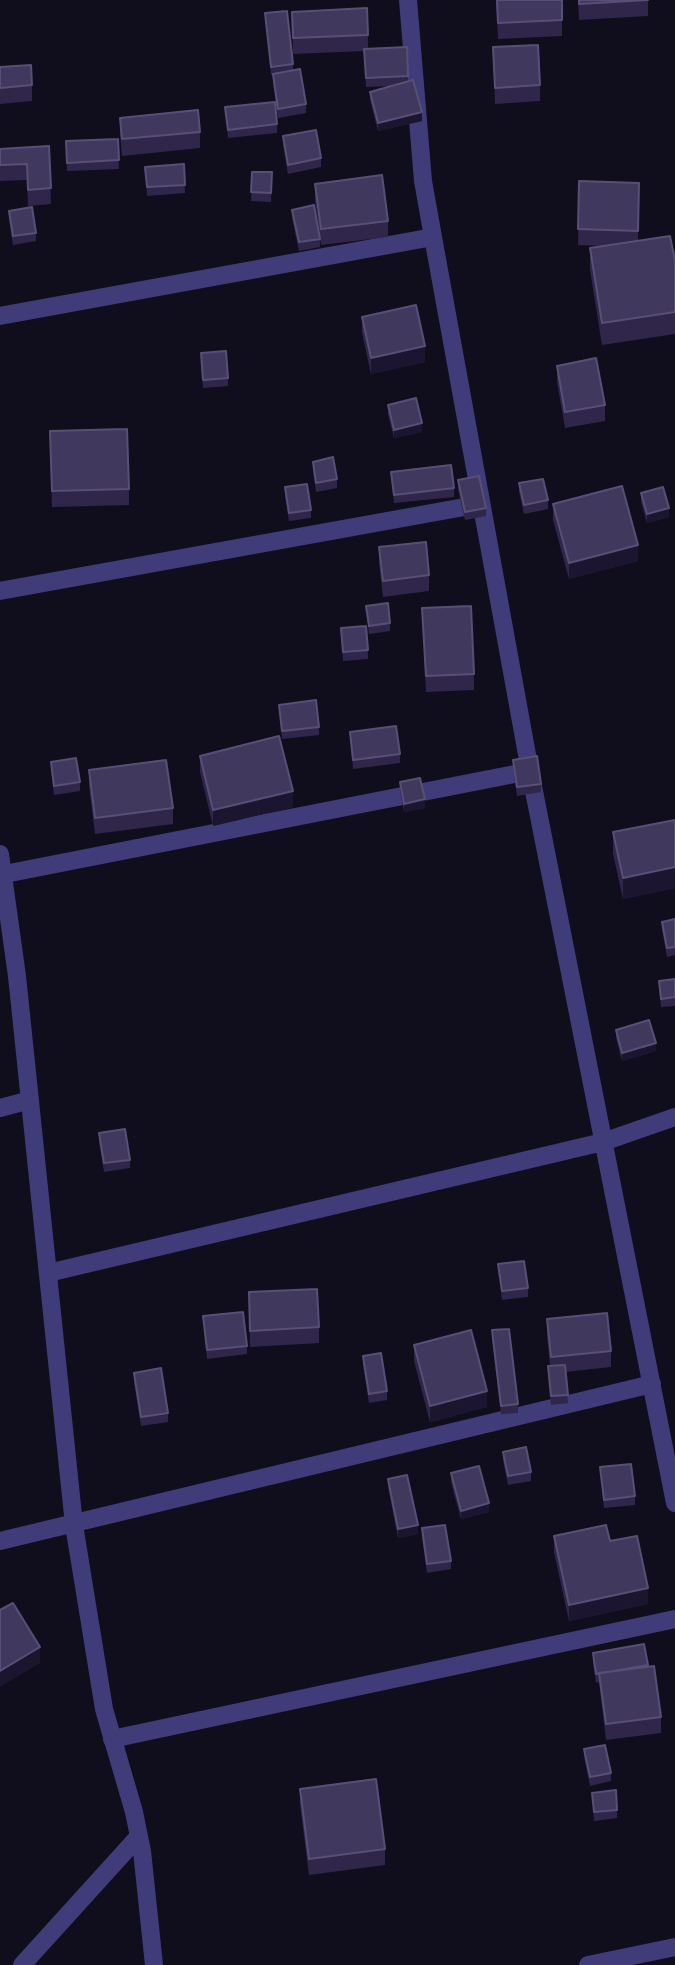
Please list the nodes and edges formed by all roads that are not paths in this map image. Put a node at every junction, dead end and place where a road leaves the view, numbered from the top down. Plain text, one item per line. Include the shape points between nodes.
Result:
1 (408, 0) edge
2 (433, 237) junction
3 (0, 316) edge
4 (481, 504) junction
5 (0, 591) edge
6 (530, 771) junction
7 (0, 854) edge
8 (1, 875) edge
9 (30, 1100) junction
10 (0, 1108) edge
11 (675, 1117) edge
12 (603, 1142) junction
13 (48, 1273) junction
14 (652, 1384) junction
15 (675, 1503) edge
16 (74, 1525) junction
17 (0, 1541) edge
18 (675, 1619) edge
19 (112, 1739) junction
20 (139, 1836) junction
21 (675, 1947) edge
22 (22, 1965) edge
23 (155, 1965) edge
24 (589, 1965) edge

1 - 2 street via 423,181
2 - 3 street
2 - 4 street
4 - 5 street
4 - 6 street
6 - 8 street
6 - 12 street
7 - 8 street
8 - 9 street
9 - 10 street
9 - 13 street
11 - 12 street
12 - 13 street
12 - 14 street
13 - 16 street
14 - 15 street
14 - 16 street
16 - 17 street
16 - 19 street
18 - 19 street
19 - 20 street
20 - 22 street
20 - 23 street
21 - 24 street

